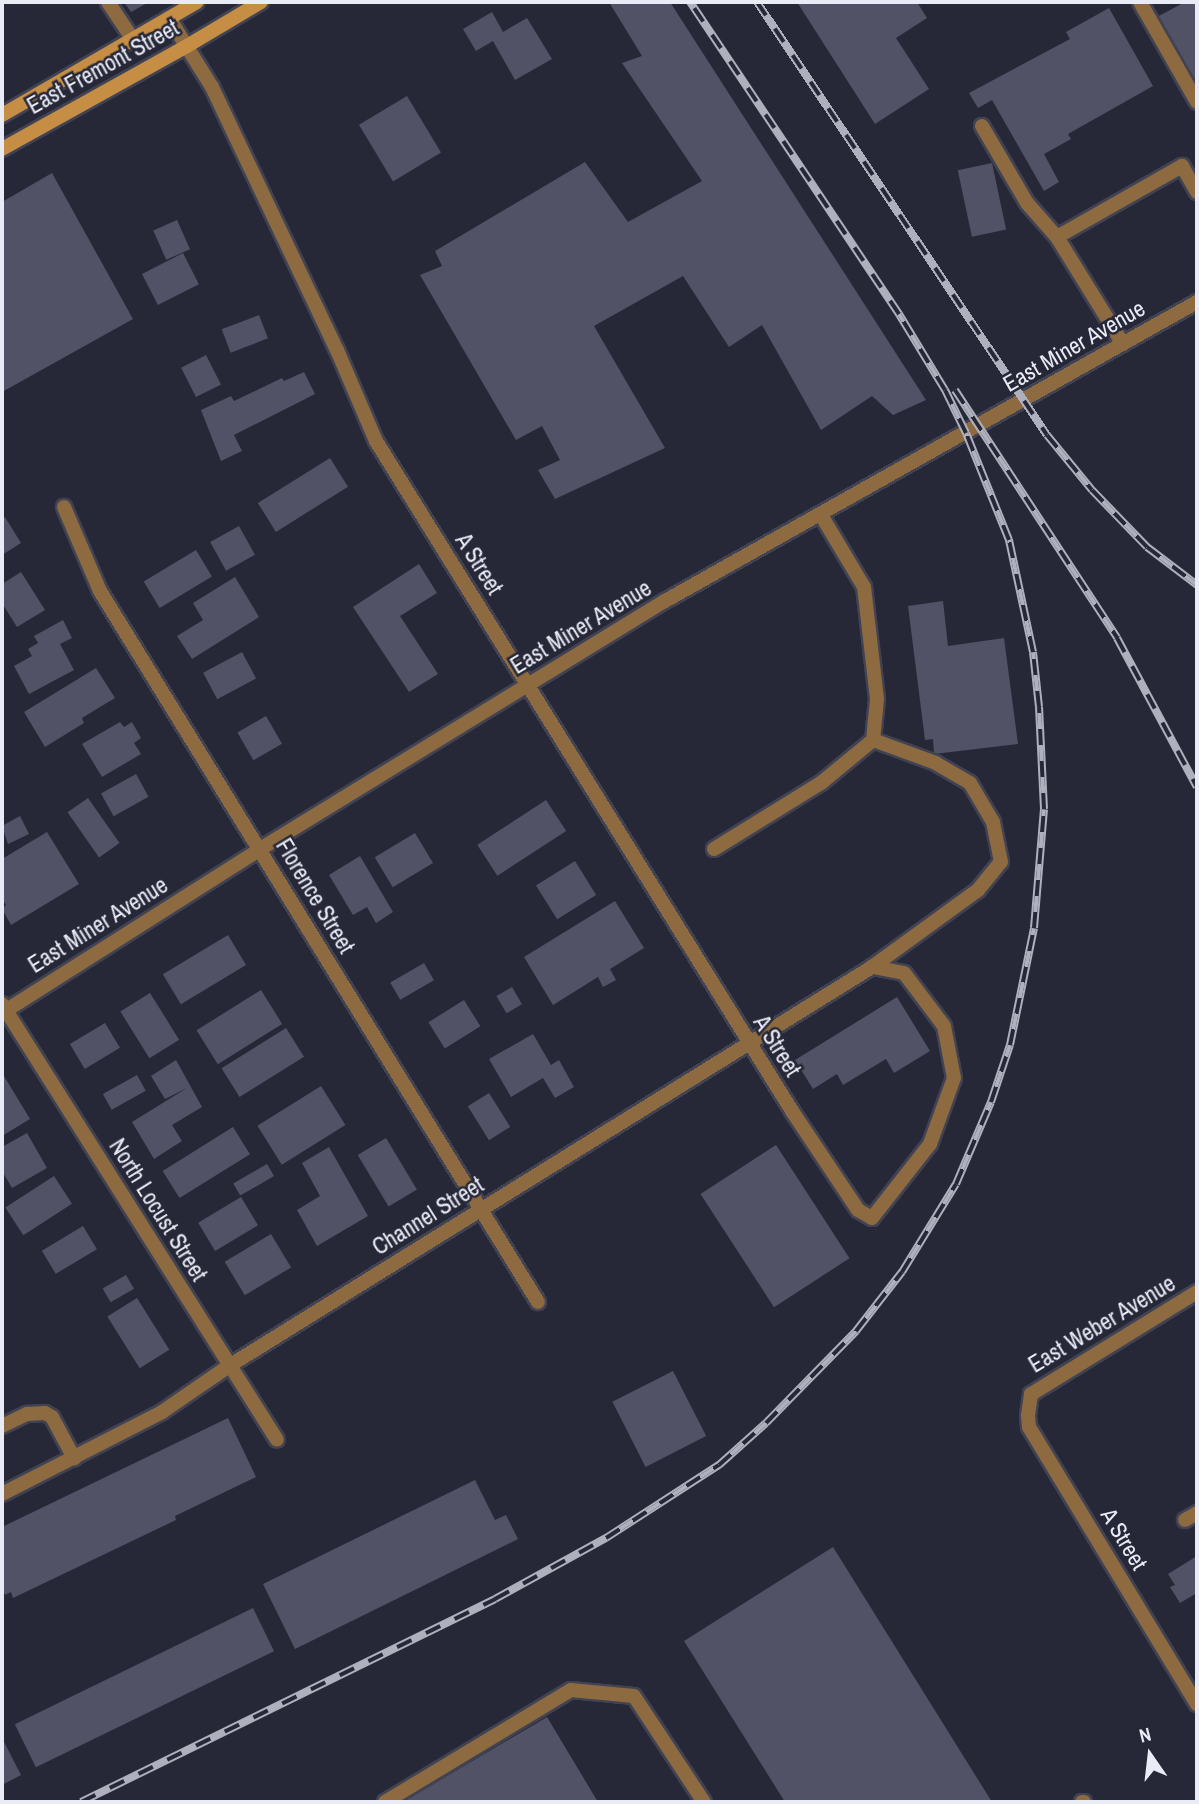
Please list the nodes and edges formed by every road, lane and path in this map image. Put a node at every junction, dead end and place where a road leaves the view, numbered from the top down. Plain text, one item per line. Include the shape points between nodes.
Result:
1 (108, 2) edge
2 (197, 2) edge
3 (261, 2) edge
4 (1140, 2) edge
5 (169, 18) junction
6 (132, 38) junction
7 (187, 46) junction
8 (1197, 102) edge
9 (2, 115) edge
10 (982, 126) dead end
11 (2, 149) edge
12 (1197, 192) edge
13 (1056, 237) junction
14 (1197, 302) edge
15 (1123, 344) junction
16 (64, 507) dead end
17 (821, 515) junction
18 (528, 686) junction
19 (873, 740) junction
20 (260, 849) junction
21 (713, 849) dead end
22 (872, 967) junction
23 (3, 1009) edge
24 (749, 1043) junction
25 (482, 1209) junction
26 (1197, 1292) edge
27 (538, 1303) dead end
28 (229, 1366) junction
29 (1031, 1394) joint
30 (2, 1426) edge
31 (277, 1440) dead end
32 (74, 1458) junction
33 (2, 1494) edge
34 (1197, 1704) edge
35 (385, 1802) edge
36 (704, 1802) edge

1 - 6 street
2 - 5 main road, East Fremont Street
3 - 7 main road, East Fremont Street
4 - 8 street
5 - 6 main road, East Fremont Street
5 - 7 street, A Street
6 - 9 main road, East Fremont Street
7 - 11 main road, East Fremont Street
7 - 18 street, A Street via 218,100 376,441
10 - 13 street via 1027,203
12 - 13 street via 1182,166
13 - 15 street
14 - 15 street, East Miner Avenue
15 - 17 street, East Miner Avenue
16 - 20 street, Florence Street via 100,591
17 - 18 street, East Miner Avenue via 665,601
17 - 19 street via 864,587 877,699
18 - 20 street, East Miner Avenue
18 - 24 street, A Street
19 - 21 street via 821,783
19 - 22 street, Channel Street via 936,763 970,783 993,822 1001,862 978,890
20 - 23 street, East Miner Avenue
20 - 25 street, Florence Street
22 - 24 street, Channel Street
22 - 24 street, A Street via 904,973 944,1027 954,1077 930,1144 872,1217 858,1210
23 - 28 street, North Locust Street
24 - 25 street, Channel Street
25 - 27 street, Florence Street
25 - 28 street, Channel Street
26 - 29 street, East Weber Avenue
28 - 31 street, North Locust Street
28 - 32 street, Channel Street via 162,1412
29 - 34 street, A Street via 1029,1427
30 - 32 street via 27,1414 45,1413 52,1417
32 - 33 street, Channel Street
35 - 36 street via 572,1690 634,1696

